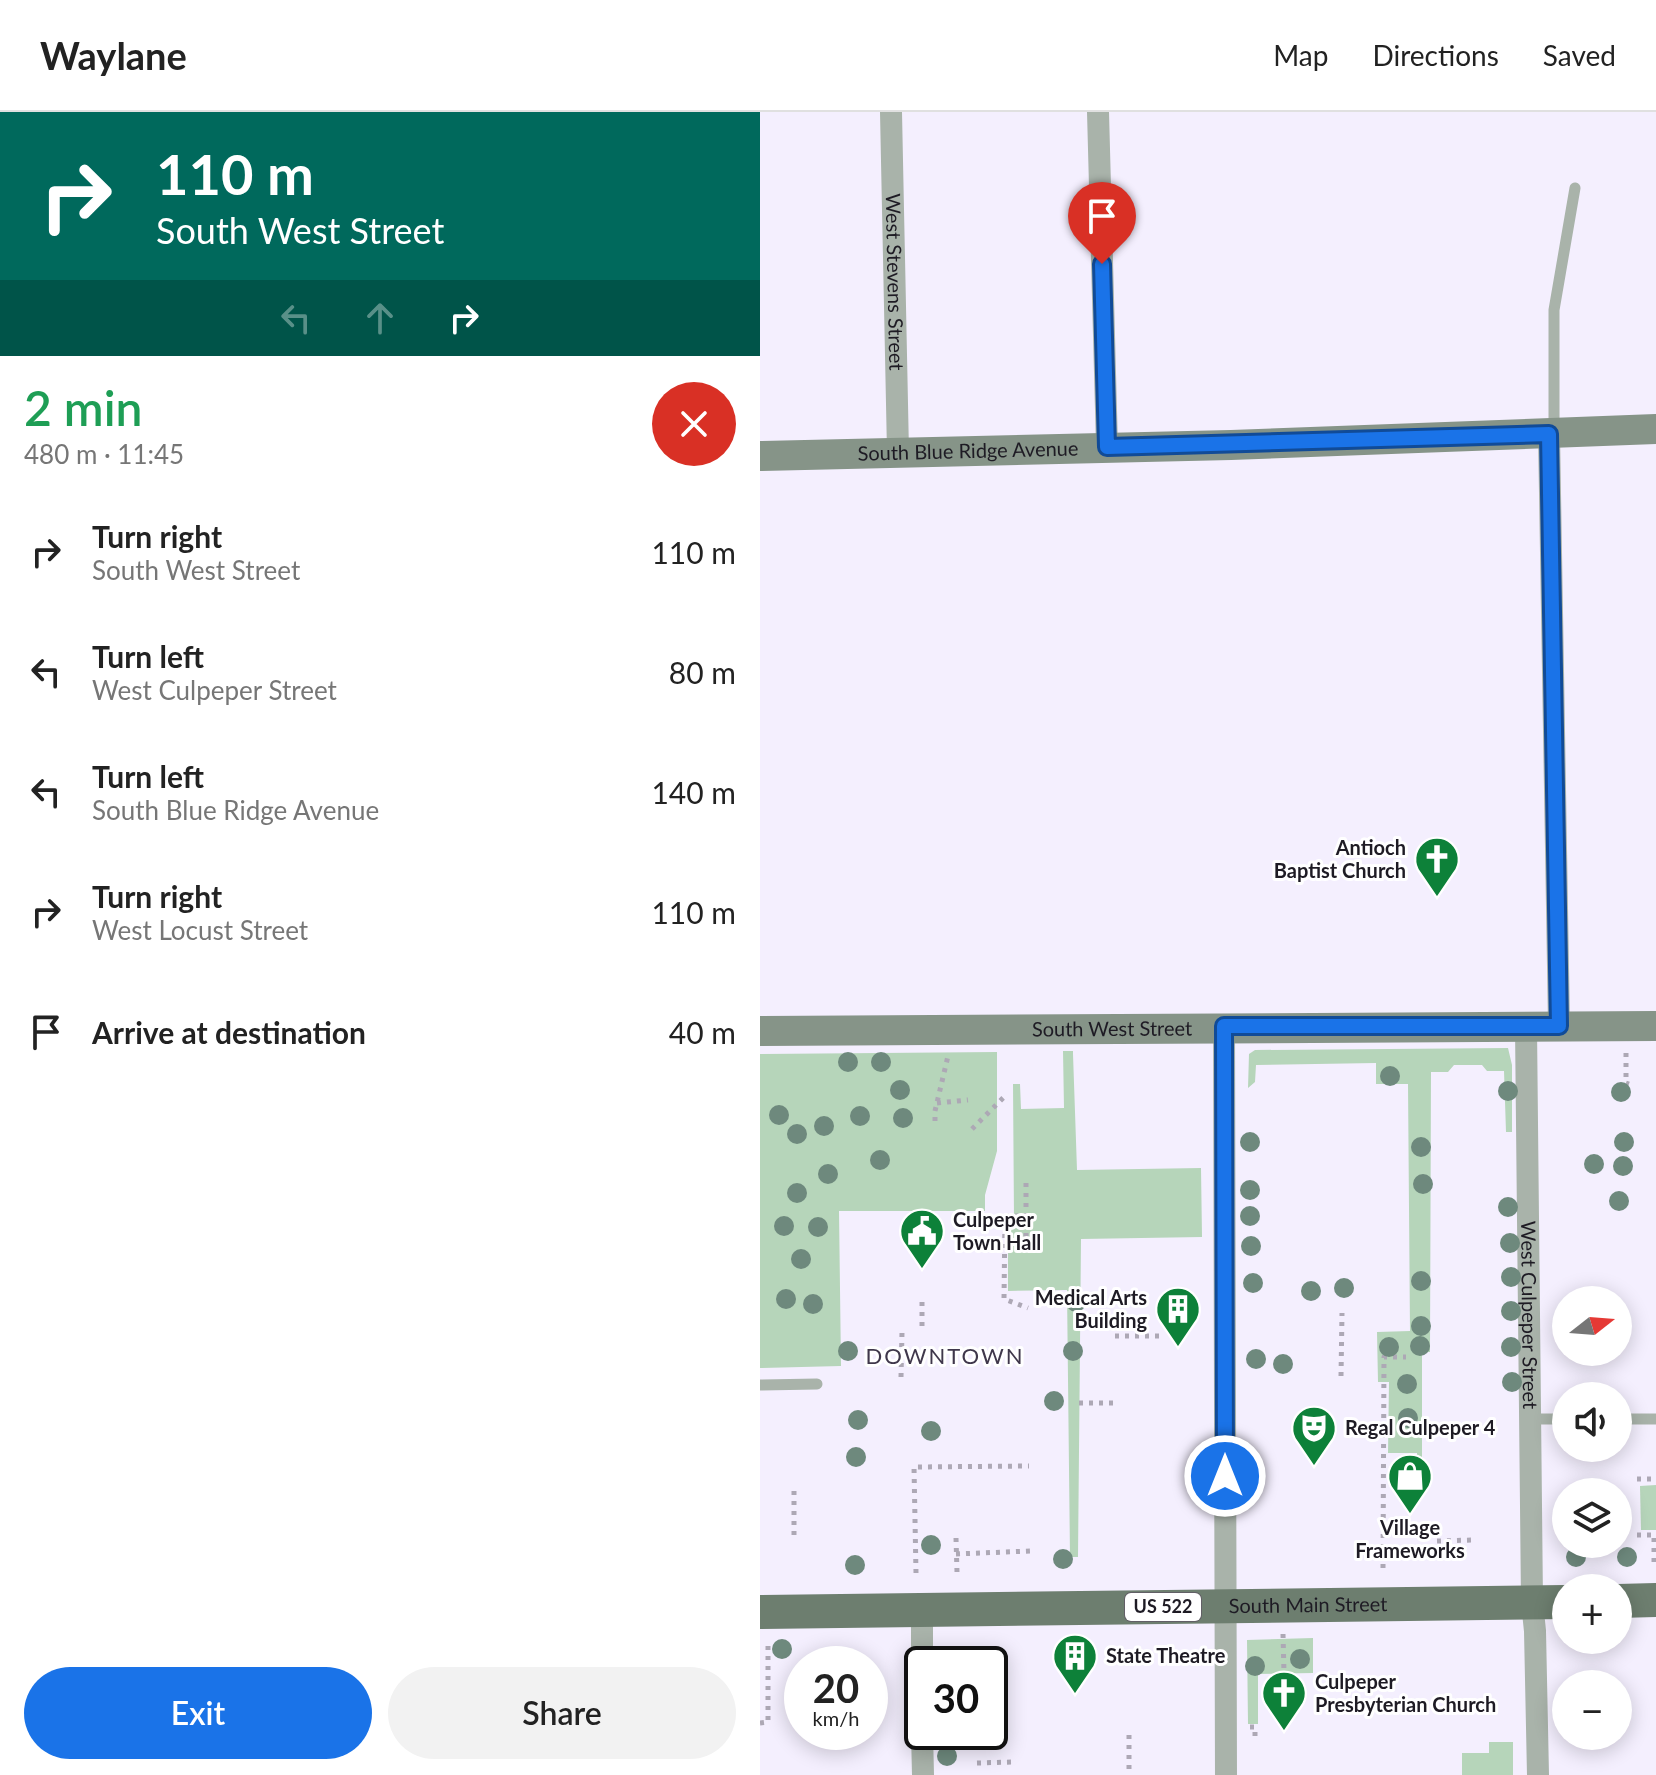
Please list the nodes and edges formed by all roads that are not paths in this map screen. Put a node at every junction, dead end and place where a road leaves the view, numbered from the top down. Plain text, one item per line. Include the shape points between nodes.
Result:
1 (891, 112) edge
2 (1098, 112) edge
3 (1575, 188) dead end
4 (1656, 429) edge
5 (1552, 434) junction
6 (1107, 447) junction
7 (898, 452) junction
8 (760, 456) edge
9 (1224, 1026) junction
10 (1559, 1026) junction
11 (1656, 1026) edge
12 (1526, 1027) junction
13 (760, 1031) edge
14 (817, 1384) dead end
15 (760, 1385) edge
16 (1530, 1419) junction
17 (1552, 1419) edge
18 (1632, 1419) edge
19 (1656, 1419) edge
20 (1656, 1600) edge
21 (1632, 1601) edge
22 (1532, 1602) junction
23 (1552, 1602) edge
24 (1225, 1606) junction
25 (922, 1610) junction
26 (764, 1627) edge
27 (922, 1646) edge
28 (922, 1750) edge
29 (923, 1775) edge
30 (1226, 1775) edge
31 (1538, 1775) edge

1 - 7 street, West Stevens Street
2 - 6 street
3 - 5 lane via 1554,310
4 - 5 street, South Blue Ridge Avenue
5 - 6 street, South Blue Ridge Avenue
5 - 10 street
6 - 7 street, South Blue Ridge Avenue
7 - 8 street, South Blue Ridge Avenue
9 - 12 street, South West Street
9 - 13 street, South West Street
9 - 24 street
10 - 11 street, South West Street
10 - 12 street, South West Street
12 - 16 street, West Culpeper Street
14 - 15 lane
16 - 17 lane
16 - 22 street, West Culpeper Street
18 - 19 lane
20 - 21 main road
22 - 23 main road, South Main Street / US 522
22 - 24 main road, South Main Street / US 522
22 - 31 street, West Culpeper Street
24 - 25 main road, South Main Street / US 522
24 - 30 street
25 - 26 main road, South Main Street / US 522
25 - 27 street
28 - 29 street

